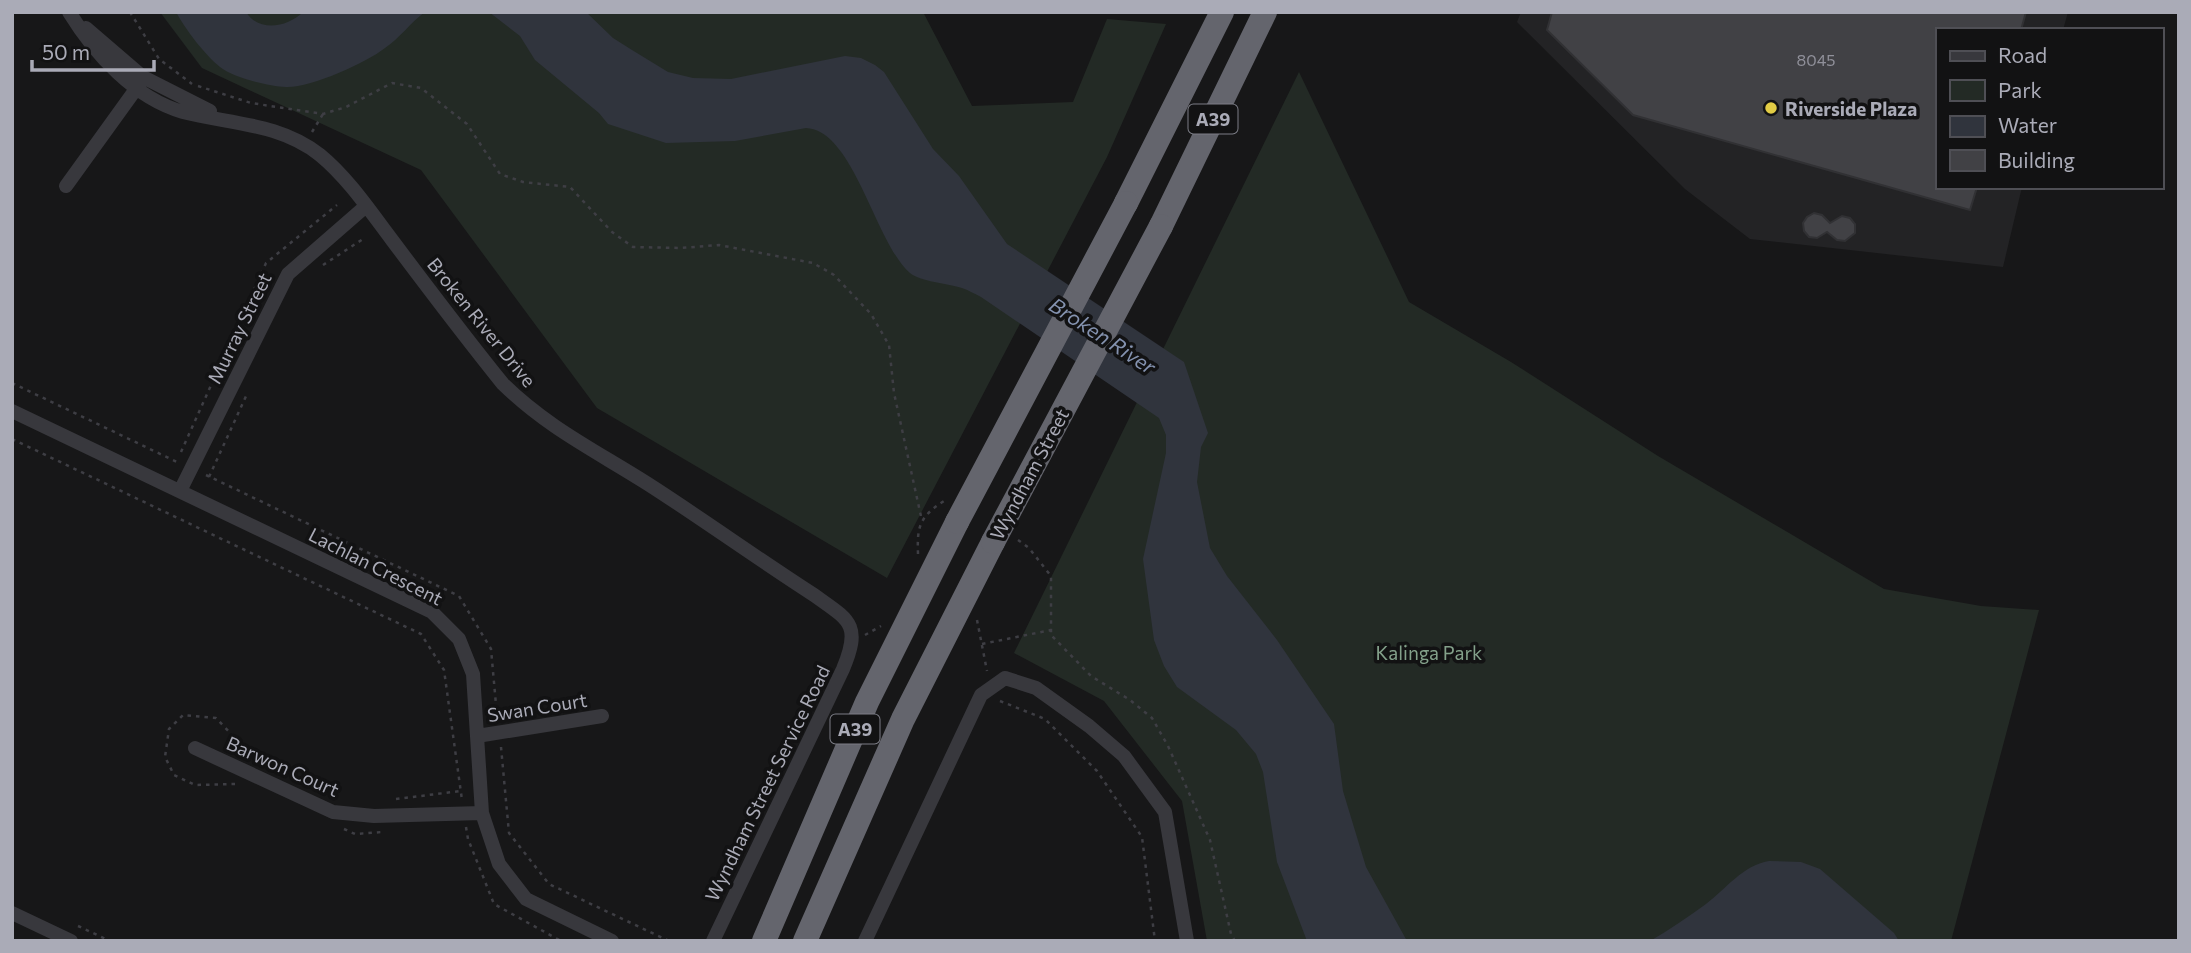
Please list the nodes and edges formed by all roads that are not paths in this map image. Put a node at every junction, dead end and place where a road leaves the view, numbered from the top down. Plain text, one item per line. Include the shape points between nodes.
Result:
1 (69, 12) edge
2 (1222, 12) edge
3 (1265, 12) edge
4 (140, 83) junction
5 (66, 186) dead end
6 (366, 206) junction
7 (12, 411) edge
8 (180, 491) junction
9 (853, 640) joint
10 (602, 716) dead end
11 (477, 736) junction
12 (195, 748) dead end
13 (482, 813) junction
14 (12, 913) edge
15 (71, 941) edge
16 (612, 941) edge
17 (713, 941) edge
18 (764, 941) edge
19 (805, 941) edge
20 (865, 941) edge
21 (1187, 941) edge

1 - 4 street, Broken River Drive
2 - 18 highway, A39, bridge via 867,702
3 - 19 highway, Wyndham Street / A39, bridge via 1161,226 904,719
4 - 5 street
4 - 6 street, Broken River Drive via 227,120 268,128 305,144 341,175
6 - 8 street, Murray Street via 288,274
6 - 9 street, Broken River Drive via 524,404 832,607 848,621
7 - 8 street, Lachlan Crescent
8 - 11 street, Lachlan Crescent via 432,612 458,639 473,674
9 - 17 street, Wyndham Street Service Road
10 - 11 street, Swan Court
11 - 13 street, Lachlan Crescent
12 - 13 street, Barwon Court via 333,812 374,816
13 - 16 street, Lachlan Crescent via 499,864 526,899
14 - 15 street
20 - 21 street via 981,695 990,693 1005,678 1036,688 1089,726 1124,757 1165,812

